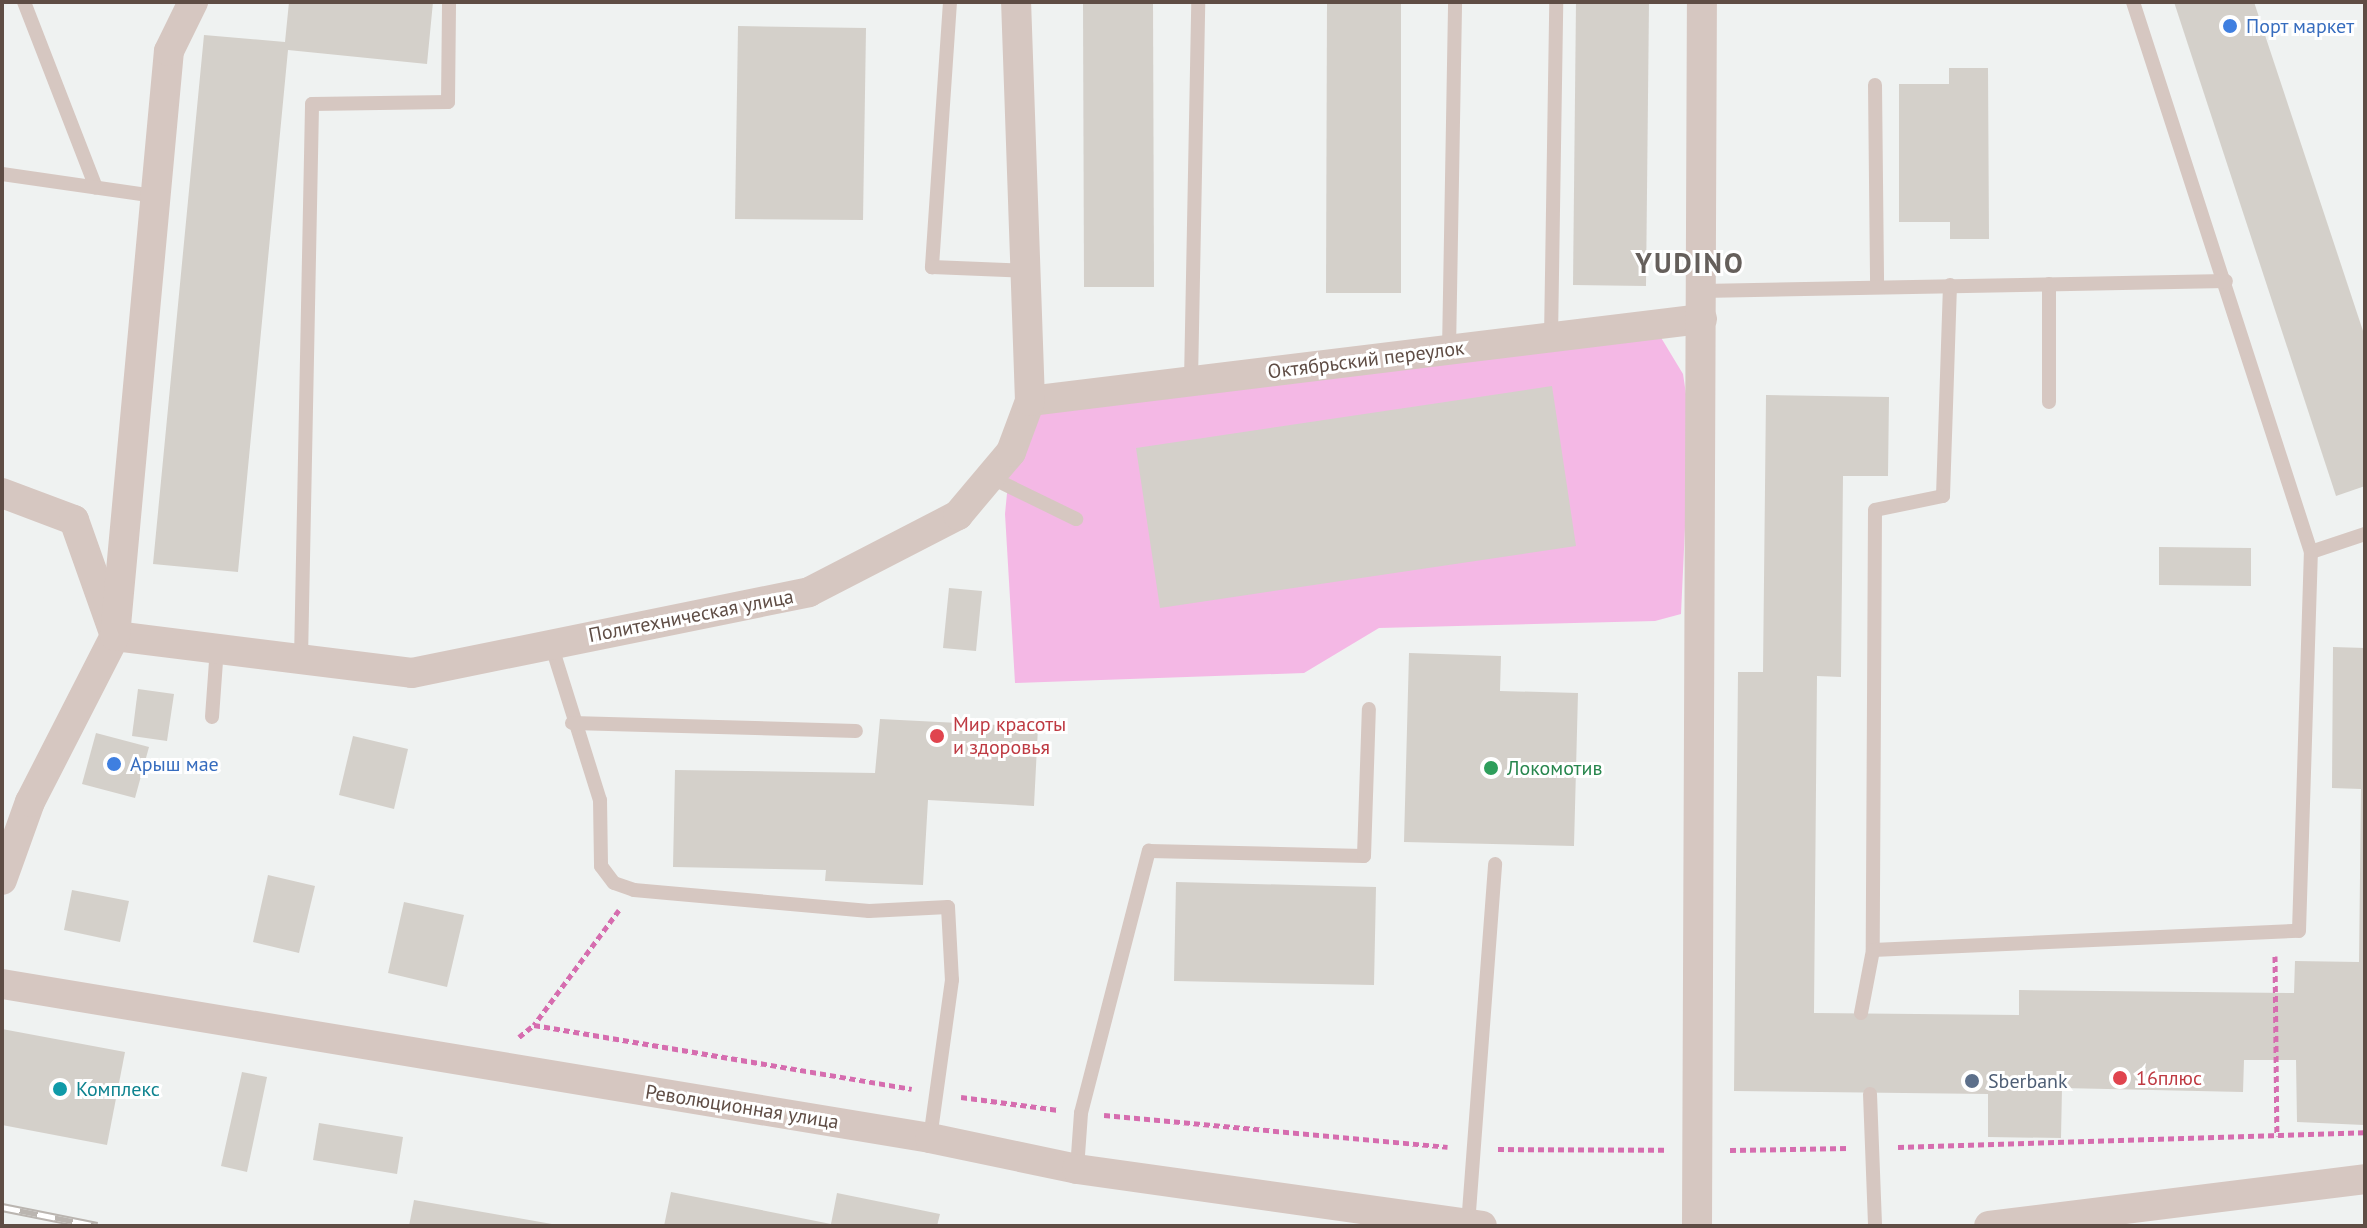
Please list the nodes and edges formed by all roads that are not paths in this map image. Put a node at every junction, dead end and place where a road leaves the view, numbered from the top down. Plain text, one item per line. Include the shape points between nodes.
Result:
1 (24, 2) edge
2 (193, 2) edge
3 (449, 2) edge
4 (950, 2) edge
5 (1016, 2) edge
6 (1198, 2) edge
7 (1455, 2) edge
8 (1556, 2) edge
9 (1702, 2) edge
10 (2133, 2) edge
11 (1875, 85) dead end
12 (2, 174) edge
13 (96, 188) junction
14 (155, 196) junction
15 (1026, 271) junction
16 (2226, 281) junction
17 (2049, 284) junction
18 (1950, 285) junction
19 (1877, 286) junction
20 (1702, 305) junction
21 (1551, 338) junction
22 (1449, 351) junction
23 (1191, 381) junction
24 (1030, 401) junction
25 (2049, 402) dead end
26 (990, 477) junction
27 (2, 493) edge
28 (1076, 519) dead end
29 (2365, 534) edge
30 (2311, 552) junction
31 (115, 636) junction
32 (551, 644) junction
33 (217, 648) junction
34 (301, 659) junction
35 (1369, 709) dead end
36 (212, 717) dead end
37 (572, 723) junction
38 (856, 731) dead end
39 (1495, 864) dead end
40 (2, 880) edge
41 (1873, 950) junction
42 (2, 984) edge
43 (1861, 1013) dead end
44 (1870, 1094) dead end
45 (930, 1138) junction
46 (1077, 1169) junction
47 (2365, 1179) edge
48 (1468, 1225) edge
49 (2021, 1225) edge
50 (1482, 1226) edge
51 (1697, 1226) edge
52 (1875, 1226) edge
53 (1989, 1226) edge

1 - 13 lane
2 - 14 street via 169,51
3 - 34 lane via 448,102 312,104
4 - 15 lane via 932,267
5 - 15 street, Политехническая улица
6 - 23 lane
7 - 22 lane
8 - 21 lane
9 - 20 street
10 - 16 lane
11 - 19 lane
12 - 13 lane
13 - 14 lane
14 - 31 street
15 - 24 street, Политехническая улица
16 - 17 lane
16 - 30 lane
17 - 18 lane
17 - 25 lane
18 - 19 lane
18 - 41 lane via 1943,496 1875,510
19 - 20 lane
20 - 21 street, Октябрьский переулок
20 - 51 street
21 - 22 street, Октябрьский переулок
22 - 23 street, Октябрьский переулок
23 - 24 street, Октябрьский переулок
24 - 26 street, Политехническая улица via 1011,452
26 - 28 lane
26 - 32 street, Политехническая улица via 958,515 809,592
27 - 31 street via 74,520
29 - 30 lane
30 - 41 lane via 2299,931
31 - 33 street, Политехническая улица
31 - 40 street via 30,802
32 - 34 street, Политехническая улица via 412,673
32 - 37 lane
33 - 34 street, Политехническая улица
33 - 36 lane
35 - 46 lane via 1364,856 1149,851 1081,1113
37 - 38 lane
37 - 45 lane via 600,800 601,866 614,883 634,890 869,911 948,907 952,980
39 - 48 lane
41 - 43 lane
42 - 45 street, Революционная улица
44 - 52 lane
45 - 46 street, Революционная улица
46 - 48 street, Революционная улица
47 - 49 street
48 - 50 street, Революционная улица
49 - 53 street

